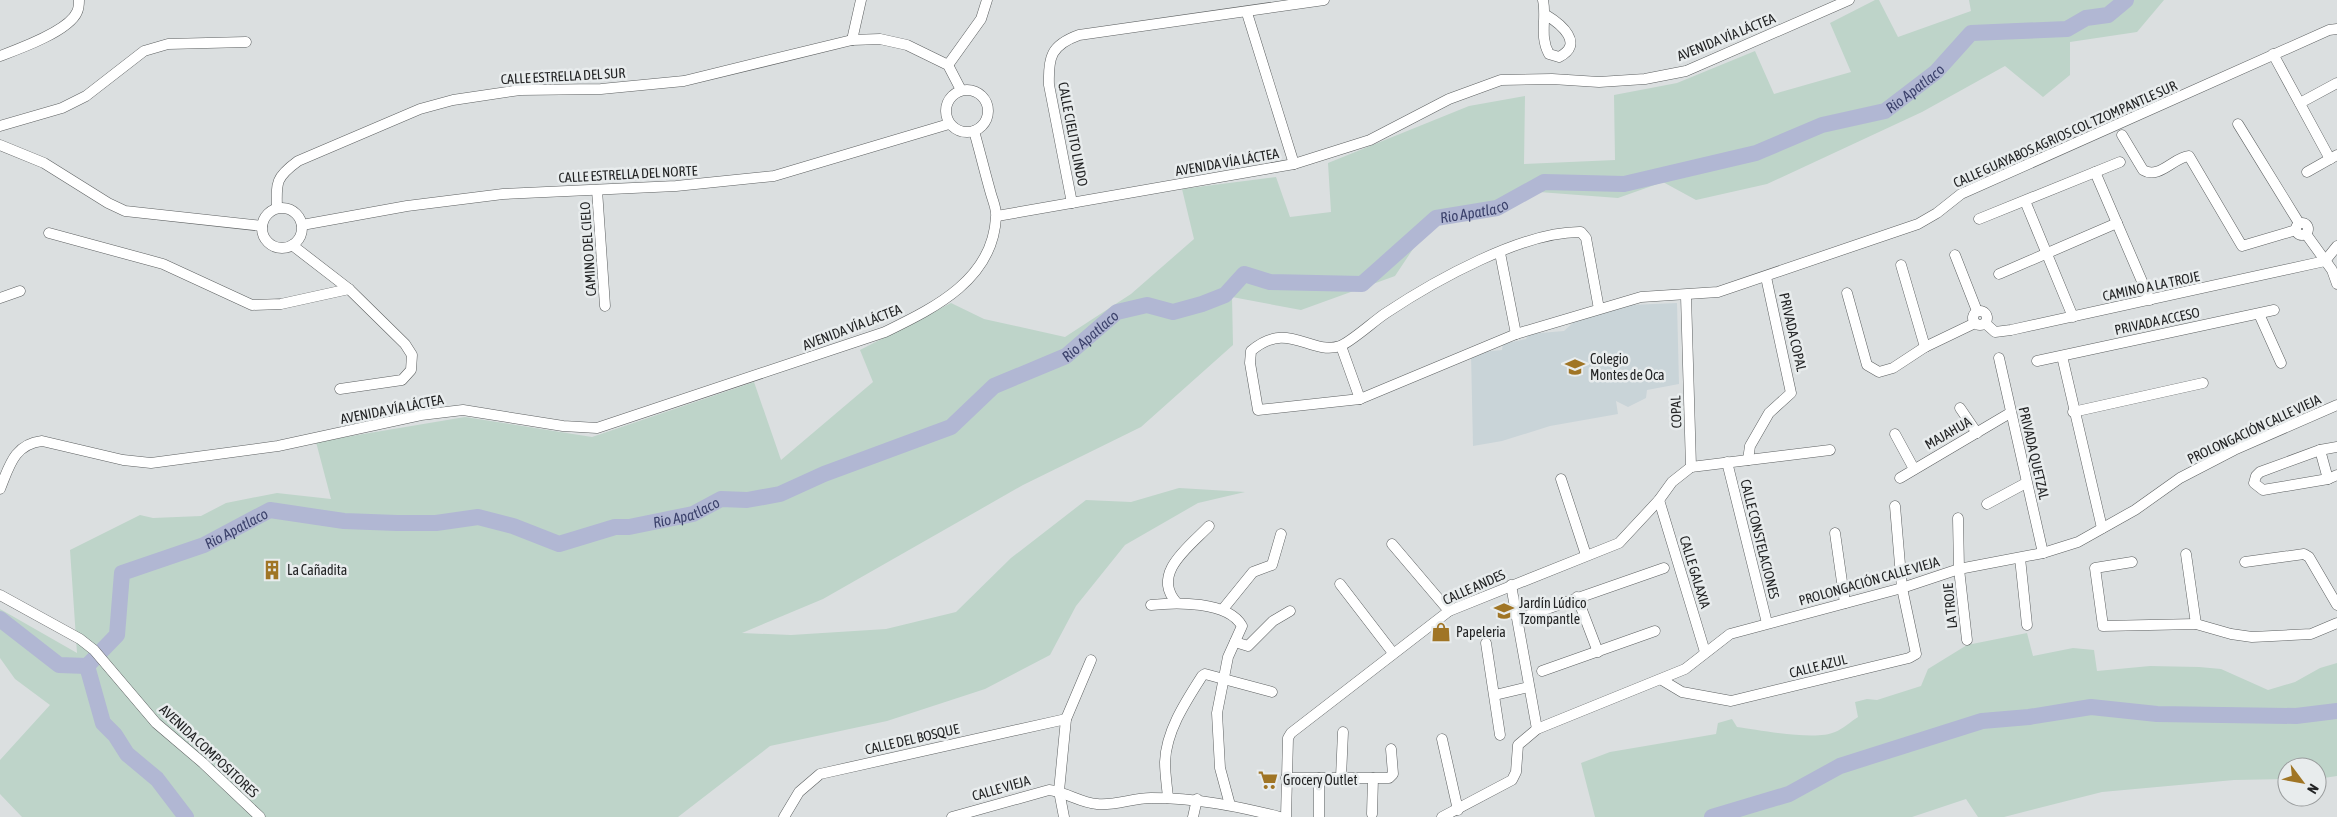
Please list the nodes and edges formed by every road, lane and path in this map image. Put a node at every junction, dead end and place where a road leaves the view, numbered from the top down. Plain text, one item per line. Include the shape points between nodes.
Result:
1 (79, 0) edge
2 (861, 0) edge
3 (986, 0) edge
4 (1324, 0) edge
5 (1543, 0) edge
6 (1849, 0) edge
7 (1247, 13) junction
8 (1546, 15) dead end
9 (2337, 29) edge
10 (852, 40) junction
11 (246, 42) dead end
12 (2273, 54) junction
13 (0, 56) edge
14 (948, 65) junction
15 (2336, 83) edge
16 (962, 90) junction
17 (2300, 103) junction
18 (949, 124) junction
19 (2238, 124) dead end
20 (0, 126) edge
21 (974, 132) junction
22 (2122, 134) dead end
23 (0, 145) edge
24 (2334, 157) edge
25 (2120, 162) dead end
26 (1294, 164) junction
27 (2095, 172) junction
28 (2307, 172) dead end
29 (597, 190) junction
30 (2025, 201) junction
31 (1072, 203) junction
32 (277, 208) junction
33 (996, 216) junction
34 (1979, 219) dead end
35 (2117, 223) junction
36 (302, 225) junction
37 (262, 226) junction
38 (2300, 229) junction
39 (49, 234) dead end
40 (292, 245) junction
41 (2337, 246) edge
42 (1500, 253) junction
43 (2047, 253) junction
44 (1955, 255) dead end
45 (2325, 261) junction
46 (1901, 266) dead end
47 (2334, 266) edge
48 (1999, 274) dead end
49 (1766, 277) junction
50 (2337, 284) edge
51 (349, 289) junction
52 (20, 291) dead end
53 (1847, 293) dead end
54 (1686, 296) junction
55 (0, 298) edge
56 (2150, 300) junction
57 (605, 306) dead end
58 (1599, 309) junction
59 (2274, 310) dead end
60 (2259, 314) junction
61 (2073, 317) junction
62 (1980, 323) junction
63 (1516, 334) junction
64 (1340, 346) junction
65 (1925, 348) junction
66 (2062, 356) junction
67 (1999, 358) dead end
68 (2037, 361) dead end
69 (2281, 363) dead end
70 (2203, 383) dead end
71 (340, 389) dead end
72 (1360, 399) junction
73 (2337, 405) edge
74 (1960, 408) dead end
75 (2073, 412) junction
76 (2010, 413) junction
77 (1976, 433) junction
78 (1895, 434) dead end
79 (2337, 447) edge
80 (1830, 450) dead end
81 (2320, 450) junction
82 (1748, 460) junction
83 (1728, 462) junction
84 (1691, 466) junction
85 (1914, 469) junction
86 (2332, 477) edge
87 (1900, 478) dead end
88 (1561, 479) dead end
89 (2026, 484) junction
90 (0, 490) edge
91 (1659, 500) junction
92 (1987, 504) dead end
93 (1896, 506) dead end
94 (1958, 518) dead end
95 (1209, 526) dead end
96 (2102, 528) junction
97 (1835, 533) dead end
98 (1281, 534) dead end
99 (1392, 544) dead end
100 (2043, 553) junction
101 (2186, 554) dead end
102 (1586, 555) junction
103 (2020, 558) junction
104 (2132, 562) dead end
105 (2245, 562) dead end
106 (1664, 568) dead end
107 (1960, 569) junction
108 (1340, 584) dead end
109 (1511, 585) junction
110 (1902, 588) junction
111 (0, 595) edge
112 (1577, 598) junction
113 (1176, 602) junction
114 (1844, 603) junction
115 (1151, 605) dead end
116 (2337, 605) edge
117 (1222, 609) junction
118 (1290, 611) dead end
119 (1449, 611) junction
120 (1518, 619) junction
121 (1767, 623) junction
122 (2337, 623) edge
123 (2196, 624) junction
124 (2027, 625) dead end
125 (1654, 632) dead end
126 (1967, 640) dead end
127 (1235, 642) junction
128 (1486, 643) dead end
129 (1598, 652) junction
130 (1705, 652) junction
131 (1393, 653) junction
132 (1090, 660) dead end
133 (1542, 671) dead end
134 (1224, 679) junction
135 (1662, 680) junction
136 (1529, 687) junction
137 (1272, 692) dead end
138 (1496, 695) junction
139 (1066, 719) junction
140 (1537, 729) junction
141 (1343, 732) dead end
142 (1500, 735) dead end
143 (1442, 739) dead end
144 (1392, 749) dead end
145 (1341, 777) junction
146 (1286, 778) junction
147 (1319, 778) junction
148 (1374, 778) junction
149 (1058, 791) junction
150 (1168, 798) junction
151 (1197, 799) junction
152 (1230, 805) junction
153 (1458, 810) junction
154 (1372, 814) dead end
155 (260, 817) edge
156 (784, 817) edge
157 (952, 817) edge
158 (1064, 817) edge
159 (1193, 817) edge
160 (1280, 817) edge
161 (1286, 817) edge
162 (1319, 817) edge
163 (1442, 817) edge

1 - 13 street via 77,13 63,26
2 - 10 street
3 - 14 street via 981,19
4 - 7 street, CALLE CIELITO LINDO
5 - 8 street
6 - 26 street, AVENIDA VÍA LÁCTEA via 1686,70 1645,79 1599,82 1501,80 1450,99 1370,140
7 - 26 street
7 - 31 street, CALLE CIELITO LINDO via 1079,35 1062,41 1048,65 1049,85
9 - 12 street, CALLE GUAYABOS AGRIOS COL TZOMPANTLE SUR
10 - 14 street, CALLE ESTRELLA DEL SUR via 880,39 907,45
10 - 32 street, CALLE ESTRELLA DEL SUR via 684,81 601,89 520,90 453,100 420,109 284,171 276,183
11 - 20 street via 168,44 144,51 86,96 62,108
12 - 17 street
12 - 49 street, CALLE GUAYABOS AGRIOS COL TZOMPANTLE SUR via 1960,194 1918,224
14 - 16 street
15 - 17 street
16 - 18 street via 947,104
16 - 21 street via 976,92 986,101 988,116 981,128
17 - 24 street
18 - 21 street via 960,132
18 - 29 street, CALLE ESTRELLA DEL NORTE via 774,176
19 - 38 street
21 - 33 street
22 - 38 street via 2148,173 2189,156 2242,246
23 - 37 street via 44,163 126,211
24 - 28 street
25 - 27 street
26 - 31 street, AVENIDA VÍA LÁCTEA
27 - 30 street
27 - 35 street
29 - 36 street, CALLE ESTRELLA DEL NORTE via 503,194 407,206
29 - 57 street, CAMINO DEL CIELO
30 - 34 street
30 - 43 street
31 - 33 street, AVENIDA VÍA LÁCTEA
32 - 36 street via 296,213
32 - 37 street via 266,215
33 - 90 street, AVENIDA VÍA LÁCTEA via 986,254 976,271 954,294 924,313 885,332 608,426 584,428 463,410 421,415 278,446 151,463 123,460 42,441 29,443 16,453
35 - 43 street
35 - 56 street
36 - 40 street via 300,237
37 - 40 street via 268,243 280,248
38 - 45 street
39 - 51 street via 163,264 252,305 281,304
40 - 51 street
41 - 45 street
42 - 58 street via 1543,238 1580,232 1586,238
42 - 63 street
42 - 64 street via 1417,292
43 - 48 street
43 - 61 street
44 - 62 street via 1977,311 1974,314
45 - 47 street
45 - 56 street, CAMINO A LA TROJE
46 - 65 street
47 - 50 street
49 - 54 street, CALLE GUAYABOS AGRIOS COL TZOMPANTLE SUR via 1718,292
49 - 82 street, PRIVADA COPAL via 1791,394 1769,413 1750,446
51 - 71 street via 404,344 412,355 411,370 402,380
52 - 55 street
53 - 65 street via 1867,365 1872,370 1886,371
54 - 58 street, CALLE GUAYABOS AGRIOS COL TZOMPANTLE SUR via 1641,297
54 - 84 street, COPAL
56 - 61 street, CAMINO A LA TROJE
58 - 63 street, CALLE GUAYABOS AGRIOS COL TZOMPANTLE SUR
59 - 60 street, PRIVADA ACCESO
60 - 66 street, PRIVADA ACCESO
60 - 69 street
61 - 62 street, CAMINO A LA TROJE via 1995,332
62 - 65 street
63 - 72 street, CALLE GUAYABOS AGRIOS COL TZOMPANTLE SUR
64 - 72 street
64 - 72 street, CALLE GUAYABOS AGRIOS COL TZOMPANTLE SUR via 1324,346 1284,337 1261,342 1251,351 1250,363 1258,410
66 - 68 street, PRIVADA ACCESO
66 - 75 street
67 - 76 street, PRIVADA QUETZAL
70 - 75 street
73 - 96 street, PROLONGACIÓN CALLE VIEJA via 2234,450 2180,478
74 - 77 street
75 - 96 street
76 - 77 street, MAJAHUA
76 - 89 street, PRIVADA QUETZAL
77 - 85 street, MAJAHUA
78 - 85 street
79 - 81 street
80 - 82 street
81 - 86 street
81 - 86 street via 2260,472 2254,483 2263,490
82 - 83 street
83 - 84 street
83 - 121 street, CALLE CONSTELACIONES
84 - 91 street, CALLE ANDES via 1672,482
85 - 87 street, MAJAHUA
88 - 102 street
89 - 92 street
89 - 100 street, PRIVADA QUETZAL
91 - 102 street, CALLE ANDES via 1623,540
91 - 130 street, CALLE GALAXIA
93 - 110 street
94 - 107 street, LA TROJE
95 - 113 street via 1172,565 1167,581 1170,595
96 - 100 street, PROLONGACIÓN CALLE VIEJA via 2078,542
97 - 114 street
98 - 117 street via 1272,565 1253,572
99 - 119 street
100 - 103 street, PROLONGACIÓN CALLE VIEJA
101 - 123 street
102 - 109 street, CALLE ANDES
103 - 107 street, PROLONGACIÓN CALLE VIEJA
103 - 124 street
104 - 123 street via 2095,568 2103,626
105 - 116 street via 2304,554 2309,557
106 - 112 street
107 - 110 street, PROLONGACIÓN CALLE VIEJA
107 - 126 street, LA TROJE
108 - 131 street
109 - 119 street, CALLE ANDES
109 - 120 street
110 - 114 street, PROLONGACIÓN CALLE VIEJA
110 - 135 street, CALLE AZUL via 1917,647 1916,654 1909,658 1731,700 1682,692
111 - 155 street, AVENIDA COMPOSITORES via 94,650 156,723
112 - 120 street
112 - 129 street
113 - 115 street
113 - 117 street
114 - 121 street, PROLONGACIÓN CALLE VIEJA
117 - 127 street via 1239,620 1242,626
118 - 127 street via 1273,621 1248,646
119 - 131 street, CALLE ANDES
120 - 136 street
121 - 130 street, PROLONGACIÓN CALLE VIEJA via 1730,634
122 - 123 street via 2311,634 2252,638
125 - 129 street
127 - 134 street
128 - 138 street
129 - 133 street
130 - 135 street, PROLONGACIÓN CALLE VIEJA
131 - 146 street, CALLE ANDES via 1290,733
132 - 139 street
134 - 137 street
134 - 150 street via 1203,674 1183,706 1168,744 1165,762
134 - 152 street via 1217,713 1220,768
135 - 140 street, PROLONGACIÓN CALLE VIEJA
136 - 138 street
136 - 140 street
138 - 142 street
139 - 149 street
139 - 156 street, CALLE DEL BOSQUE via 820,774 799,792
140 - 153 street, PROLONGACIÓN CALLE VIEJA via 1518,745 1516,772 1512,780
141 - 145 street
143 - 153 street
144 - 148 street via 1392,777
145 - 147 street
145 - 148 street
146 - 147 street
146 - 161 street, CALLE ANDES
147 - 162 street
148 - 154 street
149 - 150 street via 1096,804 1136,798
149 - 157 street, CALLE VIEJA via 1040,791
149 - 158 street
150 - 151 street
151 - 152 street
151 - 159 street
152 - 160 street
153 - 163 street, PROLONGACIÓN CALLE VIEJA

